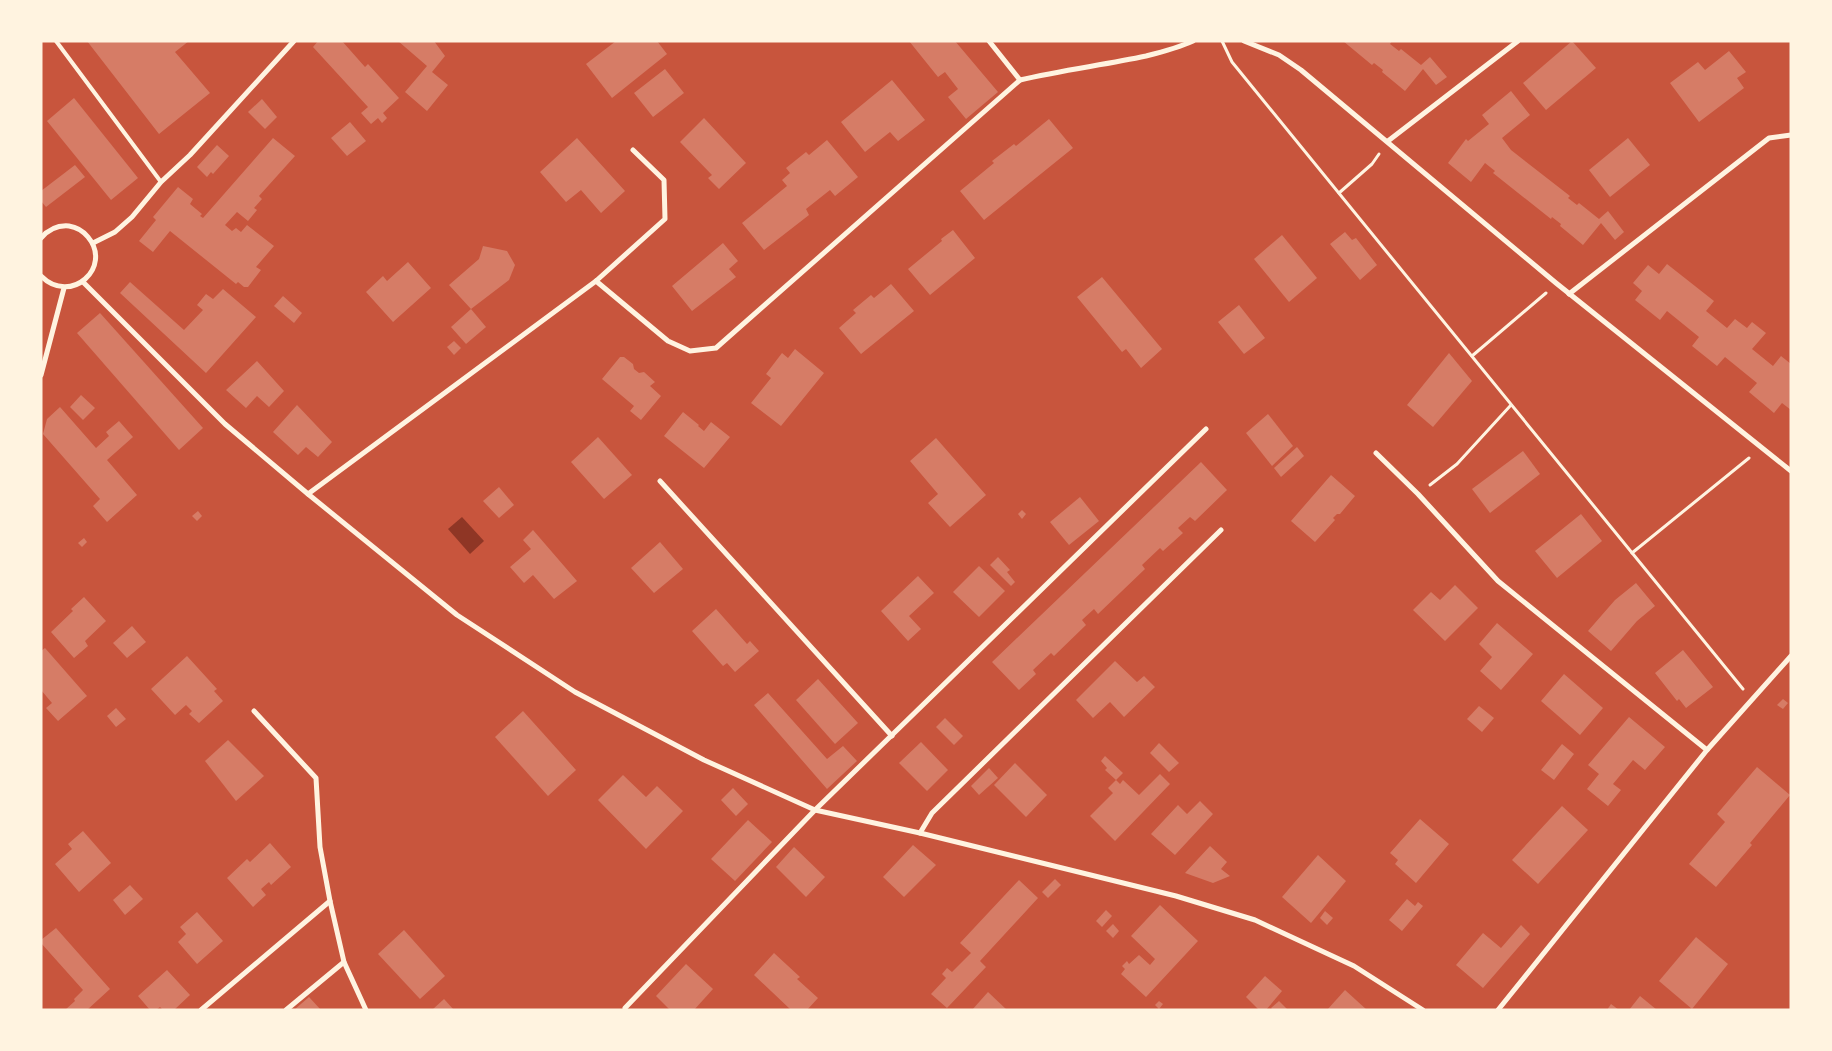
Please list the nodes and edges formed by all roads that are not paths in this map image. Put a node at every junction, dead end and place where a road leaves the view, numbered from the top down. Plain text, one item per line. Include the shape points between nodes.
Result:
1 (56, 41) edge
2 (294, 41) edge
3 (989, 41) edge
4 (1193, 41) edge
5 (1244, 41) edge
6 (1518, 41) edge
7 (1020, 80) junction
8 (1791, 135) edge
9 (1388, 141) junction
10 (633, 150) dead end
11 (161, 182) junction
12 (41, 238) edge
13 (93, 243) junction
14 (41, 276) edge
15 (83, 282) junction
16 (596, 282) junction
17 (64, 288) junction
18 (1569, 294) junction
19 (41, 375) edge
20 (1206, 429) dead end
21 (1376, 452) dead end
22 (1791, 471) edge
23 (660, 481) dead end
24 (308, 494) junction
25 (1221, 530) dead end
26 (1791, 656) edge
27 (254, 711) dead end
28 (892, 736) junction
29 (1707, 750) junction
30 (815, 810) junction
31 (920, 833) junction
32 (330, 901) junction
33 (344, 962) junction
34 (625, 1008) dead end
35 (201, 1010) edge
36 (286, 1010) edge
37 (366, 1010) edge
38 (1423, 1010) edge
39 (1498, 1010) edge

1 - 11 lane
2 - 11 street via 190,155
3 - 7 street
4 - 7 street via 1104,65
5 - 9 street via 1279,55 1301,70
6 - 9 street
7 - 16 street via 716,348 690,351 668,341
8 - 18 street via 1769,138
9 - 18 street
10 - 16 street via 664,180 665,219
11 - 13 street via 132,217
12 - 13 street via 53,228 62,226 80,230
13 - 15 street via 96,260
14 - 17 street
15 - 17 street
15 - 24 street via 224,424
16 - 24 street
17 - 19 street
18 - 22 street
20 - 28 street
21 - 29 street via 1498,581
23 - 28 street
24 - 30 street via 456,615 575,692 704,760
25 - 31 street via 932,813
26 - 29 street
27 - 32 street via 316,778 320,847
28 - 30 street
29 - 39 street
30 - 31 street
30 - 34 street
31 - 38 street via 1176,896 1255,920 1354,966
32 - 33 street
32 - 35 street
33 - 36 street
33 - 37 street

